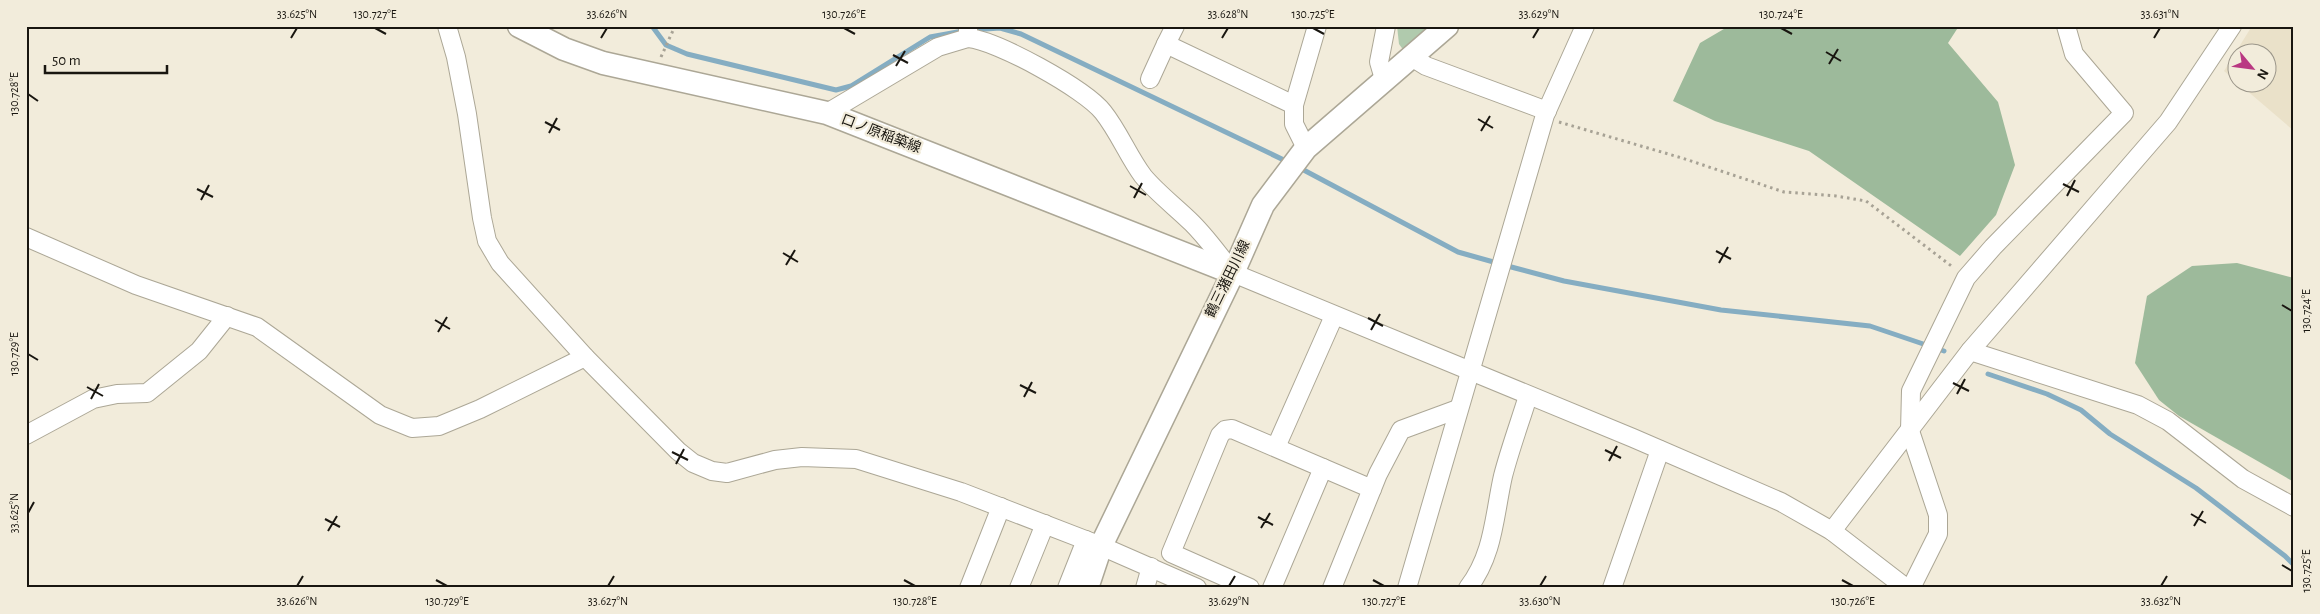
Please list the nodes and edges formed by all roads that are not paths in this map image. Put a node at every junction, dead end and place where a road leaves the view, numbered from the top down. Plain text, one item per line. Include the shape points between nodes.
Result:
1 (447, 26) edge
2 (519, 26) edge
3 (1175, 26) edge
4 (1317, 26) edge
5 (1386, 26) edge
6 (1447, 26) edge
7 (1585, 26) edge
8 (2066, 26) edge
9 (2232, 26) edge
10 (968, 32) edge
11 (1166, 44) junction
12 (1410, 56) junction
13 (1150, 79) dead end
14 (1384, 79) junction
15 (1294, 105) junction
16 (828, 113) junction
17 (1545, 114) junction
18 (1306, 148) junction
19 (26, 237) edge
20 (1233, 273) junction
21 (228, 316) junction
22 (1334, 316) junction
23 (1970, 351) junction
24 (585, 357) junction
25 (1468, 372) junction
26 (1528, 396) junction
27 (1458, 409) junction
28 (1910, 430) junction
29 (26, 435) edge
30 (1276, 447) junction
31 (1660, 450) junction
32 (1323, 468) junction
33 (1372, 490) junction
34 (1001, 507) junction
35 (2294, 507) edge
36 (1045, 524) junction
37 (1832, 531) junction
38 (1094, 543) junction
39 (1151, 567) junction
40 (1475, 586) edge
41 (969, 588) edge
42 (1019, 588) edge
43 (1067, 588) edge
44 (1087, 588) edge
45 (1145, 588) edge
46 (1197, 588) edge
47 (1250, 588) edge
48 (1272, 588) edge
49 (1332, 588) edge
50 (1407, 588) edge
51 (1612, 588) edge
52 (1906, 588) edge
53 (1910, 588) edge

1 - 24 street via 468,114 488,241 500,263
2 - 16 main road, 口ノ原稲築線 via 564,49 603,63
3 - 11 street
4 - 15 street
5 - 14 street via 1380,62
6 - 12 main road, 鶴三潴田川線
7 - 17 street
8 - 28 street via 2074,54 2124,113 1966,278 1911,391
9 - 23 street via 2168,122
10 - 16 street via 938,46
10 - 20 street via 1058,79 1102,110 1143,176 1199,230
11 - 13 street
11 - 15 street
12 - 14 main road, 鶴三潴田川線
12 - 17 street via 1426,66
14 - 18 main road, 鶴三潴田川線
15 - 18 street via 1294,124
16 - 20 main road, 口ノ原稲築線
17 - 25 street
18 - 20 main road, 鶴三潴田川線 via 1263,205
19 - 21 street via 136,285
20 - 22 street
20 - 38 main road, 鶴三潴田川線
21 - 24 street via 257,327 380,415 412,428 439,426
21 - 29 street via 199,351 147,392 92,399
22 - 25 street
22 - 30 street
23 - 28 street
23 - 35 street via 2138,405 2168,421 2243,479
24 - 34 street via 678,451 693,463 712,471 727,473 775,460 802,457 856,458
25 - 26 street
25 - 27 street
26 - 31 street
26 - 40 street via 1503,476 1494,531
27 - 33 street via 1401,430
27 - 50 street
28 - 37 street
28 - 53 street via 1938,515 1938,534
30 - 32 street
30 - 47 street via 1232,429 1220,435 1171,553
31 - 37 street via 1781,502
31 - 51 street
32 - 33 street
32 - 48 street
33 - 49 street
34 - 36 street
34 - 41 street
36 - 38 street
36 - 42 street
37 - 52 street
38 - 39 street
38 - 43 street
38 - 44 main road, 鶴三潴田川線
39 - 45 street
39 - 46 street

